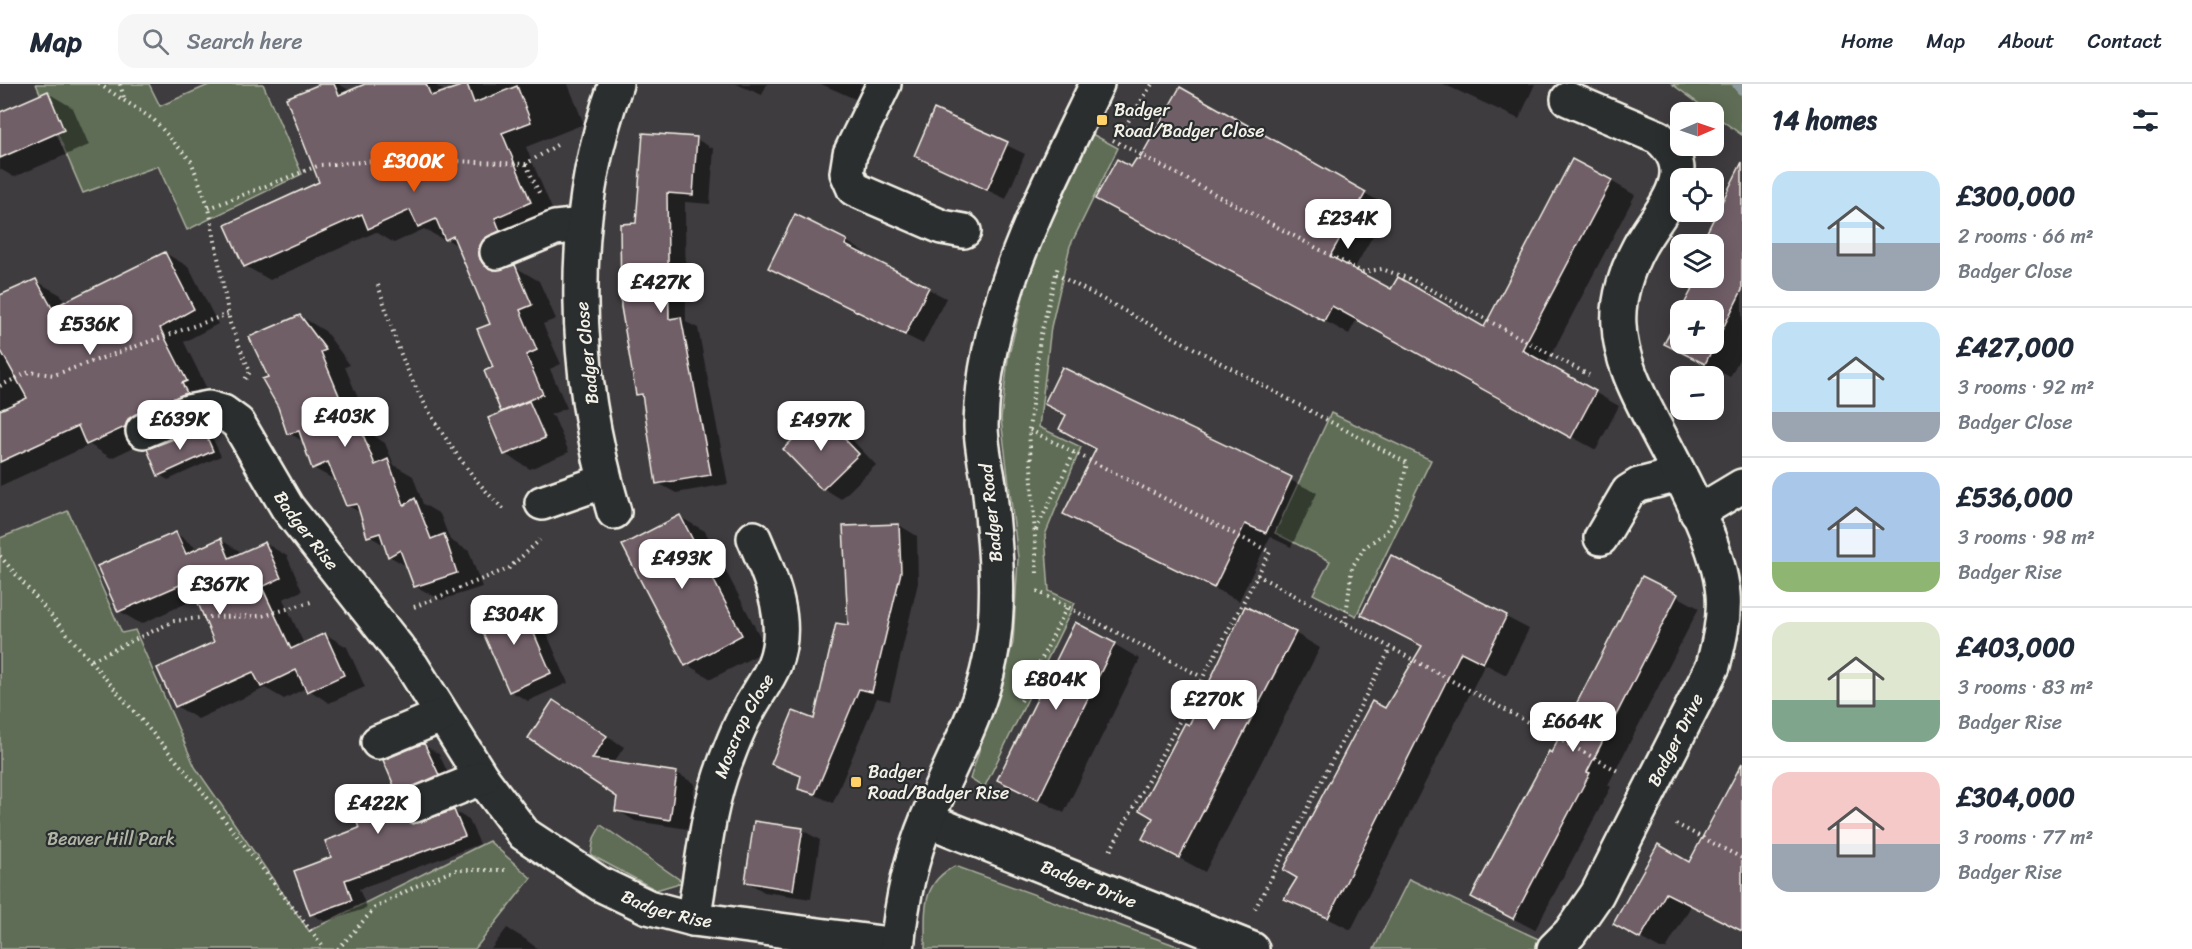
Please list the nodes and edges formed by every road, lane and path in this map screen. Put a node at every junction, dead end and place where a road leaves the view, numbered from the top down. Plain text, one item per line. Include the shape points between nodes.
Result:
1 (99, 84) edge
2 (120, 84) edge
3 (616, 84) edge
4 (884, 84) edge
5 (1097, 84) edge
6 (1152, 84) edge
7 (125, 99) junction
8 (1568, 99) dead end
9 (603, 118) junction
10 (1110, 138) junction
11 (1106, 148) dead end
12 (208, 208) junction
13 (583, 225) junction
14 (964, 231) dead end
15 (497, 252) dead end
16 (1060, 256) dead end
17 (1056, 274) junction
18 (378, 285) dead end
19 (228, 314) junction
20 (1591, 376) dead end
21 (0, 386) edge
22 (223, 412) junction
23 (1029, 430) junction
24 (143, 431) dead end
25 (1074, 453) junction
26 (1679, 475) junction
27 (605, 481) junction
28 (1742, 486) edge
29 (542, 503) joint
30 (614, 512) dead end
31 (1697, 513) junction
32 (509, 514) dead end
33 (1036, 531) junction
34 (532, 534) dead end
35 (754, 538) dead end
36 (1601, 538) dead end
37 (540, 541) junction
38 (0, 555) edge
39 (1257, 575) junction
40 (352, 591) junction
41 (1037, 591) junction
42 (1034, 602) dead end
43 (377, 622) junction
44 (1345, 624) junction
45 (1390, 649) junction
46 (92, 660) junction
47 (1202, 677) junction
48 (441, 716) junction
49 (378, 742) dead end
50 (482, 778) junction
51 (1645, 797) junction
52 (415, 805) dead end
53 (927, 820) junction
54 (1742, 858) edge
55 (516, 870) dead end
56 (1092, 885) junction
57 (693, 919) junction
58 (1244, 946) edge
59 (897, 947) edge
60 (325, 949) edge
61 (338, 949) edge
62 (1554, 949) edge

1 - 7 path
2 - 7 path
3 - 9 street, Badger Close
4 - 14 street via 850,154 848,173 854,189 942,227
5 - 53 street, Badger Road via 1031,224 1001,300 989,351 981,427 998,606 990,662
6 - 10 path via 1124,128
7 - 12 path via 154,120 191,161
8 - 26 street, Badger Drive via 1658,137 1669,147 1677,164 1677,183 1639,247 1623,288 1619,325 1627,367
9 - 12 path via 526,164 405,159 320,165
9 - 13 street, Badger Close
10 - 11 path
10 - 20 path via 1362,272 1382,269 1413,280
12 - 19 path
13 - 15 street via 555,228
13 - 27 street, Badger Close via 581,295 587,382
16 - 17 path
17 - 23 path via 1040,338
17 - 44 path via 1407,464 1395,516 1386,532 1365,547 1352,567
18 - 32 path via 405,364 442,431 494,501
19 - 21 path via 54,375 29,372
19 - 22 path via 250,372
22 - 24 street via 209,408 188,412
22 - 40 street, Badger Rise via 238,423 287,507
23 - 25 path
23 - 33 path
25 - 33 path
25 - 39 path via 1270,552
26 - 31 street, Badger Drive
26 - 36 street via 1639,485 1628,492
27 - 29 street
27 - 30 street, Badger Close
28 - 31 street
29 - 37 path via 532,504
31 - 51 street, Badger Drive via 1716,559 1723,594 1722,632 1713,666
33 - 41 path
34 - 37 path
35 - 57 street, Moscrop Close via 780,610 780,636 774,665 724,764 710,816
37 - 43 path via 509,567
38 - 46 path
39 - 44 path
39 - 47 path
40 - 43 street, Badger Rise
40 - 46 path via 263,616 174,621
41 - 42 path
41 - 47 path
43 - 48 street, Badger Rise via 412,666
44 - 45 path
45 - 51 path
45 - 58 path
46 - 60 path via 199,787
47 - 56 path
48 - 49 street
48 - 50 street, Badger Rise
50 - 52 street
50 - 57 street, Badger Rise via 524,834 600,884 648,907
51 - 54 path
51 - 62 street, Badger Drive via 1597,894
53 - 56 street, Badger Drive
53 - 59 street, Badger Road via 914,857
55 - 61 path via 456,870 416,886 375,908
56 - 58 street, Badger Drive
57 - 59 street, Badger Rise

